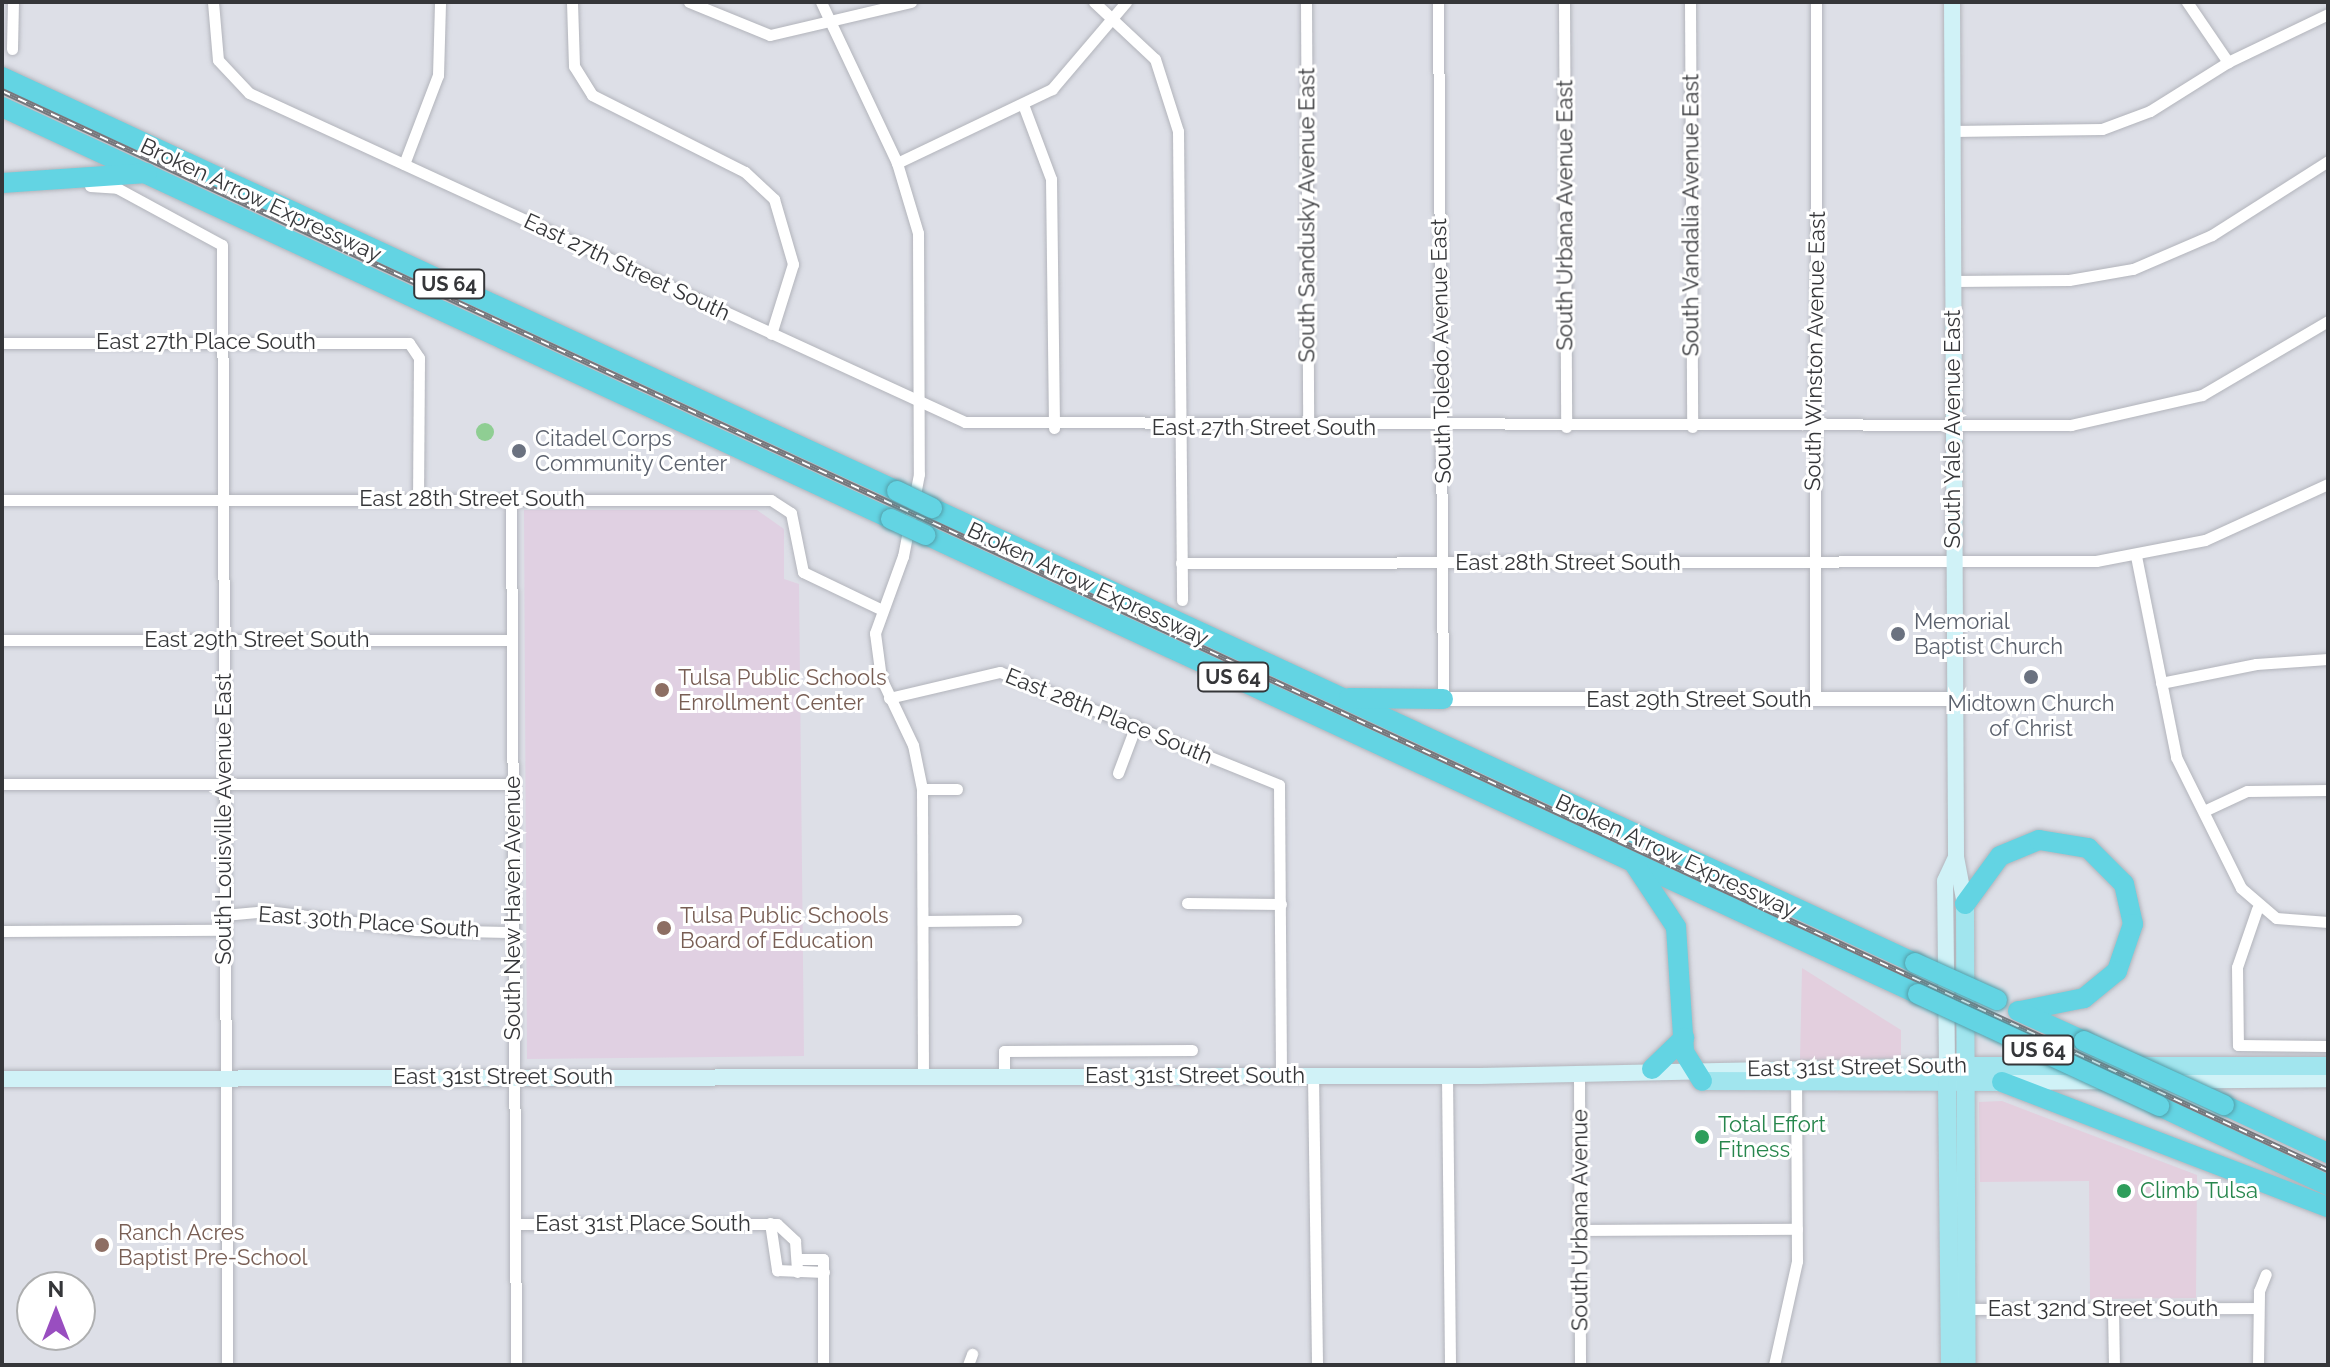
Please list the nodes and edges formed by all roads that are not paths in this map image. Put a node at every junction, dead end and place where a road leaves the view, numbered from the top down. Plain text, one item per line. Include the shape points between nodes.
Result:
1 (13, 2) edge
2 (213, 2) edge
3 (440, 2) edge
4 (572, 2) edge
5 (689, 2) edge
6 (821, 2) edge
7 (911, 2) edge
8 (1094, 2) edge
9 (1126, 2) edge
10 (1306, 2) edge
11 (1438, 2) edge
12 (1564, 2) edge
13 (1690, 2) edge
14 (1816, 2) edge
15 (1952, 2) edge
16 (2187, 2) edge
17 (2328, 14) edge
18 (1115, 16) junction
19 (831, 25) junction
20 (12, 49) dead end
21 (2228, 62) junction
22 (2, 77) edge
23 (2, 107) edge
24 (1024, 107) junction
25 (1952, 131) junction
26 (2328, 161) edge
27 (897, 163) junction
28 (404, 164) junction
29 (147, 173) junction
30 (2, 183) edge
31 (1953, 281) junction
32 (2328, 321) edge
33 (771, 334) junction
34 (222, 342) junction
35 (2, 343) edge
36 (920, 404) junction
37 (1816, 426) junction
38 (1441, 427) junction
39 (1566, 427) junction
40 (1692, 427) junction
41 (1954, 427) junction
42 (1054, 428) junction
43 (1181, 428) junction
44 (1308, 428) junction
45 (2328, 484) edge
46 (222, 499) junction
47 (418, 499) junction
48 (511, 499) junction
49 (2, 500) edge
50 (2136, 556) junction
51 (1181, 563) junction
52 (1444, 563) junction
53 (1814, 563) junction
54 (1954, 563) junction
55 (1182, 600) dead end
56 (878, 608) junction
57 (2, 640) edge
58 (223, 640) junction
59 (512, 640) junction
60 (2328, 659) edge
61 (2161, 683) junction
62 (889, 698) junction
63 (1345, 698) junction
64 (1443, 699) junction
65 (1955, 699) junction
66 (1815, 700) junction
67 (1136, 725) junction
68 (1118, 773) dead end
69 (2, 784) edge
70 (513, 784) junction
71 (224, 785) junction
72 (922, 789) junction
73 (957, 789) dead end
74 (2328, 790) edge
75 (2206, 810) junction
76 (1956, 857) junction
77 (1634, 864) junction
78 (1187, 903) dead end
79 (1281, 904) junction
80 (1965, 904) junction
81 (2257, 909) junction
82 (224, 915) junction
83 (1016, 920) dead end
84 (923, 921) junction
85 (2328, 922) edge
86 (225, 930) junction
87 (2, 931) edge
88 (514, 932) junction
89 (2020, 1011) junction
90 (1684, 1038) junction
91 (2328, 1046) edge
92 (1192, 1050) dead end
93 (2328, 1066) edge
94 (1652, 1069) junction
95 (1957, 1074) junction
96 (1281, 1075) junction
97 (1579, 1075) junction
98 (1696, 1075) junction
99 (514, 1076) junction
100 (923, 1076) junction
101 (1004, 1076) junction
102 (1313, 1076) junction
103 (1447, 1076) junction
104 (225, 1077) junction
105 (2, 1079) edge
106 (2328, 1079) edge
107 (1796, 1082) junction
108 (2002, 1082) junction
109 (2328, 1153) edge
110 (2328, 1185) edge
111 (2328, 1207) edge
112 (770, 1223) junction
113 (516, 1224) junction
114 (1797, 1229) junction
115 (1581, 1230) junction
116 (797, 1259) junction
117 (824, 1265) junction
118 (797, 1272) junction
119 (2266, 1274) dead end
120 (1958, 1308) junction
121 (2258, 1308) junction
122 (2113, 1309) junction
123 (227, 1365) edge
124 (516, 1365) edge
125 (823, 1365) edge
126 (1317, 1365) edge
127 (1450, 1365) edge
128 (1580, 1365) edge
129 (1774, 1365) edge
130 (1950, 1365) edge
131 (1967, 1365) edge
132 (2114, 1365) edge
133 (2258, 1365) edge

1 - 20 street
2 - 28 street, East 27th Street South via 218,60 249,93
3 - 28 street via 437,83
4 - 33 street via 574,66 592,95 738,168 774,199 793,264
5 - 19 street via 770,35
6 - 19 street
7 - 19 street
8 - 18 street
9 - 18 street
10 - 44 street, South Sandusky Avenue East
11 - 38 street, South Toledo Avenue East
12 - 39 street, South Urbana Avenue East
13 - 40 street, South Vandalia Avenue East
14 - 37 street, South Winston Avenue East
15 - 25 main road, South Yale Avenue East
16 - 21 street
17 - 21 street
18 - 24 street via 1063,79
18 - 43 street via 1155,59 1178,131
19 - 27 street
21 - 25 street via 2150,111 2102,129
22 - 63 highway, Broken Arrow Expressway / US 64, bridge
23 - 29 highway, Broken Arrow Expressway / US 64
24 - 27 street
24 - 42 street via 1051,179
25 - 31 main road, South Yale Avenue East
26 - 31 street via 2212,235 2133,269 2069,280
27 - 36 street via 918,233
28 - 33 street, East 27th Street South
29 - 30 highway
29 - 77 highway, Broken Arrow Expressway / US 64, bridge
30 - 34 street, South Louisville Avenue East via 117,188 209,232 222,245
31 - 41 main road, South Yale Avenue East
32 - 41 street, East 27th Street South via 2253,370 2175,405 2094,423
33 - 36 street, East 27th Street South
34 - 35 street, East 27th Place South
34 - 46 street, South Louisville Avenue East
34 - 47 street, East 27th Place South via 409,343 419,358
36 - 42 street, East 27th Street South via 965,422
36 - 56 street via 919,474 903,556
37 - 40 street, East 27th Street South
37 - 41 street, East 27th Street South
37 - 53 street, South Winston Avenue East
38 - 39 street, East 27th Street South
38 - 44 street, East 27th Street South
38 - 52 street, South Toledo Avenue East
39 - 40 street, East 27th Street South
41 - 54 main road, South Yale Avenue East
42 - 43 street, East 27th Street South
43 - 44 street, East 27th Street South
43 - 51 street
45 - 50 street via 2249,525
46 - 47 street, East 28th Street South
46 - 49 street, East 28th Street South
46 - 58 street, South Louisville Avenue East
47 - 48 street, East 28th Street South
48 - 56 street, East 28th Street South via 777,501 793,519 798,567
48 - 59 street, South New Haven Avenue
50 - 54 street
50 - 61 street
51 - 52 street, East 28th Street South
51 - 55 street
52 - 53 street, East 28th Street South
52 - 64 street, South Toledo Avenue East
53 - 54 street, East 28th Street South
53 - 66 street, South Winston Avenue East
54 - 65 main road, South Yale Avenue East
56 - 62 street via 876,659
57 - 58 street, East 29th Street South
58 - 59 street, East 29th Street South
58 - 71 street, South Louisville Avenue East
59 - 70 street, South New Haven Avenue
60 - 61 street via 2265,662
61 - 75 street via 2176,757
62 - 67 street, East 28th Place South via 1000,672
62 - 72 street via 913,745
63 - 64 highway
63 - 89 highway, Broken Arrow Expressway / US 64, bridge
64 - 66 street, East 29th Street South
65 - 66 street, East 29th Street South
65 - 76 main road, South Yale Avenue East
67 - 68 street
67 - 79 street, East 28th Place South via 1279,785
69 - 71 street
70 - 71 street
70 - 88 street, South New Haven Avenue
71 - 82 street, South Louisville Avenue East
72 - 73 street
72 - 84 street
74 - 75 street via 2247,791
75 - 81 street
76 - 80 main road, South Yale Avenue East
76 - 95 main road, South Yale Avenue East via 1945,881
77 - 90 highway via 1680,940
77 - 110 highway, Broken Arrow Expressway / US 64, bridge
78 - 79 street
79 - 96 street
80 - 89 highway via 2000,856 2039,840 2088,848 2124,884 2133,924 2117,971 2084,998
80 - 95 main road, South Yale Avenue East
81 - 85 street via 2292,921
81 - 91 street via 2237,967 2238,1045
82 - 86 street, South Louisville Avenue East
82 - 88 street, East 30th Place South via 268,911 416,930
83 - 84 street
84 - 100 street
86 - 87 street, East 30th Place South
86 - 104 street, South Louisville Avenue East
88 - 99 street, South New Haven Avenue
89 - 109 highway, Broken Arrow Expressway / US 64, bridge
90 - 94 highway
90 - 98 highway
92 - 101 street, East 31st Street South via 1004,1051
93 - 95 main road, East 31st Street South
94 - 97 main road, East 31st Street South
94 - 98 main road, East 31st Street South
95 - 98 main road, East 31st Street South
95 - 107 main road, East 31st Street South
95 - 108 main road, East 31st Street South
95 - 120 main road, South Yale Avenue East
96 - 101 main road, East 31st Street South
96 - 102 main road, East 31st Street South
97 - 98 main road, East 31st Street South
97 - 103 main road, East 31st Street South
97 - 115 street, South Urbana Avenue
98 - 107 main road, East 31st Street South
99 - 100 main road, East 31st Street South
99 - 104 main road, East 31st Street South
99 - 113 street, South New Haven Avenue
100 - 101 main road, East 31st Street South
102 - 103 main road, East 31st Street South
102 - 126 street
103 - 127 street
104 - 105 main road, East 31st Street South
104 - 123 street, South Louisville Avenue East
106 - 108 main road, East 31st Street South
107 - 114 street
108 - 111 highway
112 - 113 street, East 31st Place South
112 - 116 street, East 31st Place South via 790,1232
112 - 118 street, East 31st Place South via 773,1266
113 - 124 street, South New Haven Avenue
114 - 115 street
114 - 129 street
115 - 128 street, South Urbana Avenue
116 - 117 street
116 - 118 street, East 31st Place South
117 - 118 street
117 - 125 street
119 - 121 street
120 - 122 street, East 32nd Street South
120 - 130 main road, South Yale Avenue East
120 - 131 main road, South Yale Avenue East
121 - 122 street, East 32nd Street South
121 - 133 street
122 - 132 street

